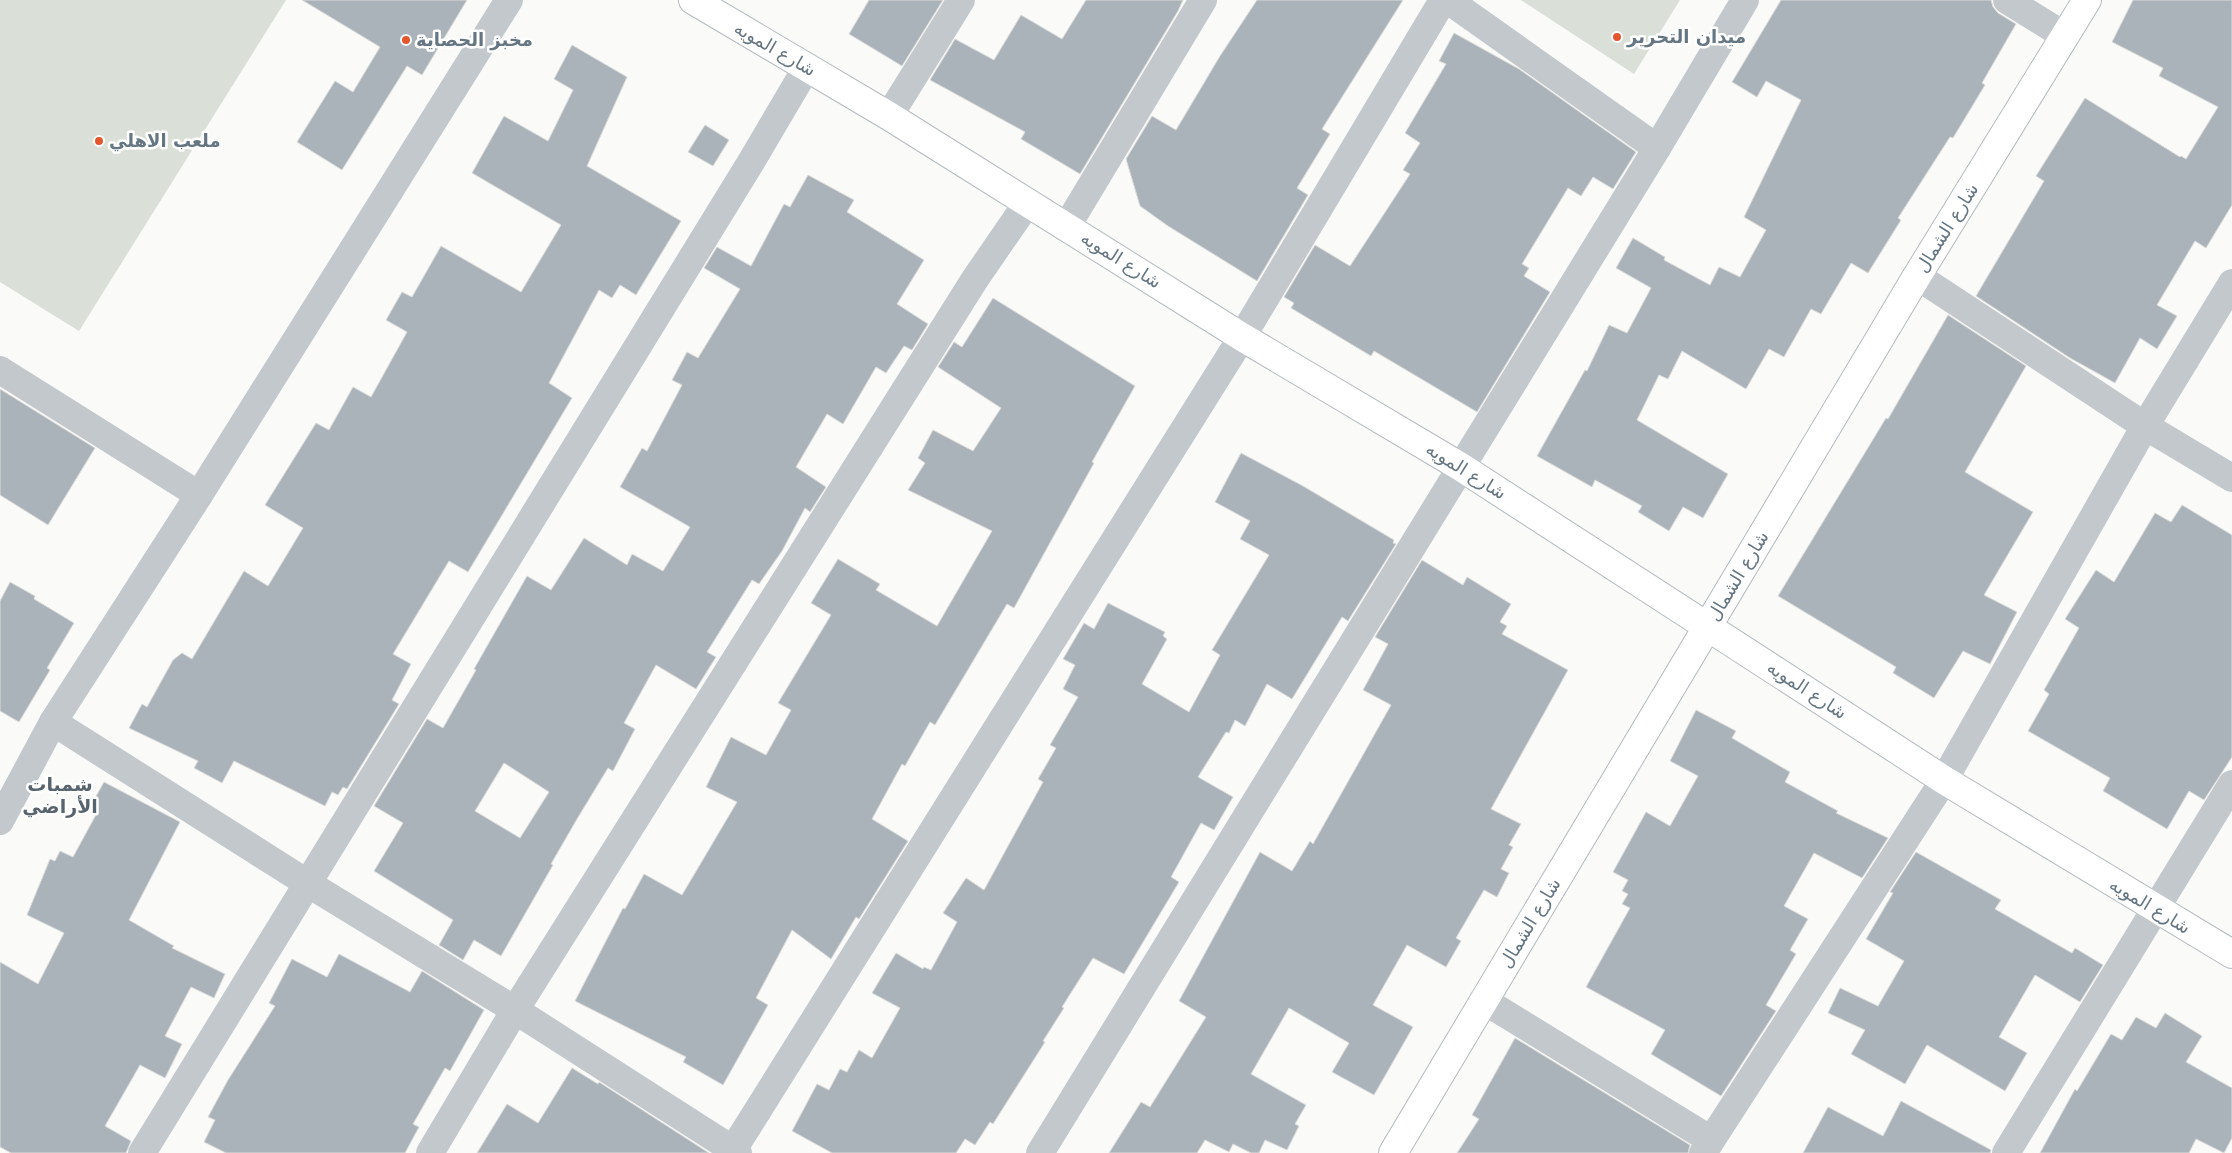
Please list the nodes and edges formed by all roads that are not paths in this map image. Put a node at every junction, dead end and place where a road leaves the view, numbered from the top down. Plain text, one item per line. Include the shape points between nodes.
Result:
1 (509, 0) edge
2 (961, 0) edge
3 (1203, 0) edge
4 (1443, 0) edge
5 (1448, 0) edge
6 (1745, 0) edge
7 (2007, 0) edge
8 (2086, 0) edge
9 (710, 4) edge
10 (2065, 36) junction
11 (807, 67) junction
12 (889, 116) junction
13 (1657, 148) junction
14 (1028, 202) junction
15 (1067, 226) junction
16 (1918, 276) junction
17 (2232, 283) edge
18 (1242, 337) junction
19 (0, 370) edge
20 (2145, 426) junction
21 (1461, 467) junction
22 (2232, 478) edge
23 (199, 495) junction
24 (1708, 626) junction
25 (53, 722) junction
26 (1944, 780) junction
27 (2232, 784) edge
28 (0, 821) edge
29 (307, 882) junction
30 (2155, 909) junction
31 (2232, 954) edge
32 (1483, 1000) junction
33 (515, 1010) junction
34 (1707, 1146) edge
35 (734, 1152) edge
36 (142, 1153) edge
37 (430, 1153) edge
38 (1040, 1153) edge
39 (1393, 1153) edge
40 (2006, 1153) edge

1 - 23 street
2 - 12 street
3 - 15 street
4 - 18 street
5 - 13 street
6 - 13 street
7 - 10 street
8 - 10 street, شارع الشمال
9 - 11 street, شارع المويه
10 - 16 street, شارع الشمال
11 - 12 street, شارع المويه
11 - 29 street
12 - 14 street, شارع المويه
13 - 21 street
14 - 15 street, شارع المويه
14 - 33 street via 975,279
15 - 18 street, شارع المويه
16 - 20 street
16 - 24 street, شارع الشمال
17 - 20 street
18 - 21 street, شارع المويه
18 - 35 street
19 - 23 street
20 - 22 street
20 - 26 street
21 - 24 street, شارع المويه
21 - 38 street
23 - 25 street
24 - 26 street, شارع المويه
24 - 32 street, شارع الشمال
25 - 28 street
25 - 29 street
26 - 30 street, شارع المويه
26 - 34 street
27 - 30 street
29 - 33 street
29 - 36 street
30 - 31 street, شارع المويه
30 - 40 street
32 - 34 street
32 - 39 street, شارع الشمال
33 - 35 street
33 - 37 street

